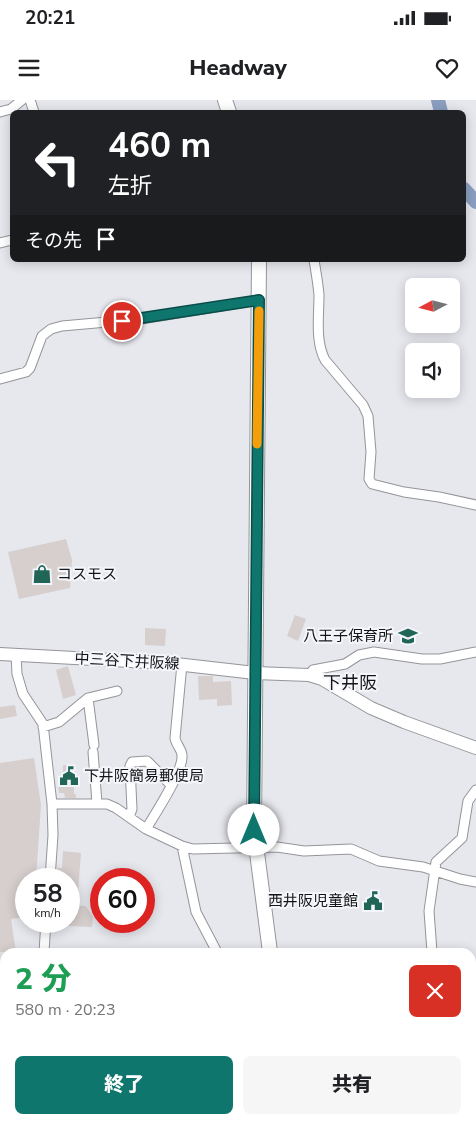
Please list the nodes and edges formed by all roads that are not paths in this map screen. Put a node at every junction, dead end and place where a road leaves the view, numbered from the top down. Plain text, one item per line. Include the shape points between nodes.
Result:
1 (22, 100) edge
2 (0, 112) edge
3 (259, 262) edge
4 (314, 262) edge
5 (259, 300) junction
6 (0, 379) edge
7 (476, 506) edge
8 (476, 652) edge
9 (0, 654) edge
10 (16, 655) junction
11 (182, 664) junction
12 (254, 673) junction
13 (309, 675) junction
14 (117, 692) dead end
15 (88, 698) junction
16 (43, 727) junction
17 (476, 748) edge
18 (171, 785) junction
19 (476, 790) edge
20 (97, 803) junction
21 (52, 804) junction
22 (129, 817) junction
23 (146, 829) junction
24 (182, 846) junction
25 (256, 848) junction
26 (51, 868) edge
27 (435, 871) junction
28 (476, 882) edge
29 (45, 933) edge
30 (44, 948) edge
31 (215, 948) edge
32 (269, 948) edge
33 (432, 948) edge

1 - 2 street via 12,109
3 - 5 main road
4 - 7 street via 321,353 363,405 368,416 369,478 372,484
5 - 6 street via 141,319 50,329 42,336 30,368
5 - 12 main road
8 - 13 street via 440,659 374,652 359,654 345,664 313,670
9 - 10 main road, 中三谷下井阪線
10 - 11 main road, 中三谷下井阪線
10 - 16 street via 23,694
11 - 12 main road, 中三谷下井阪線
11 - 18 street via 175,738 182,751 182,761
12 - 13 main road, 中三谷下井阪線
12 - 25 main road
13 - 17 main road via 322,679 371,708
14 - 15 street
15 - 16 street via 58,722
15 - 20 street
16 - 21 street
18 - 22 street via 147,761 132,762 132,809
18 - 23 street
19 - 27 street via 468,801 462,838 436,862
20 - 21 street
20 - 22 street via 112,806
21 - 26 street
22 - 23 street
23 - 24 street
24 - 25 street via 194,849
24 - 31 street via 196,912
25 - 27 street via 351,849 379,861
25 - 32 main road
27 - 28 street
27 - 33 street via 429,911
29 - 30 street

